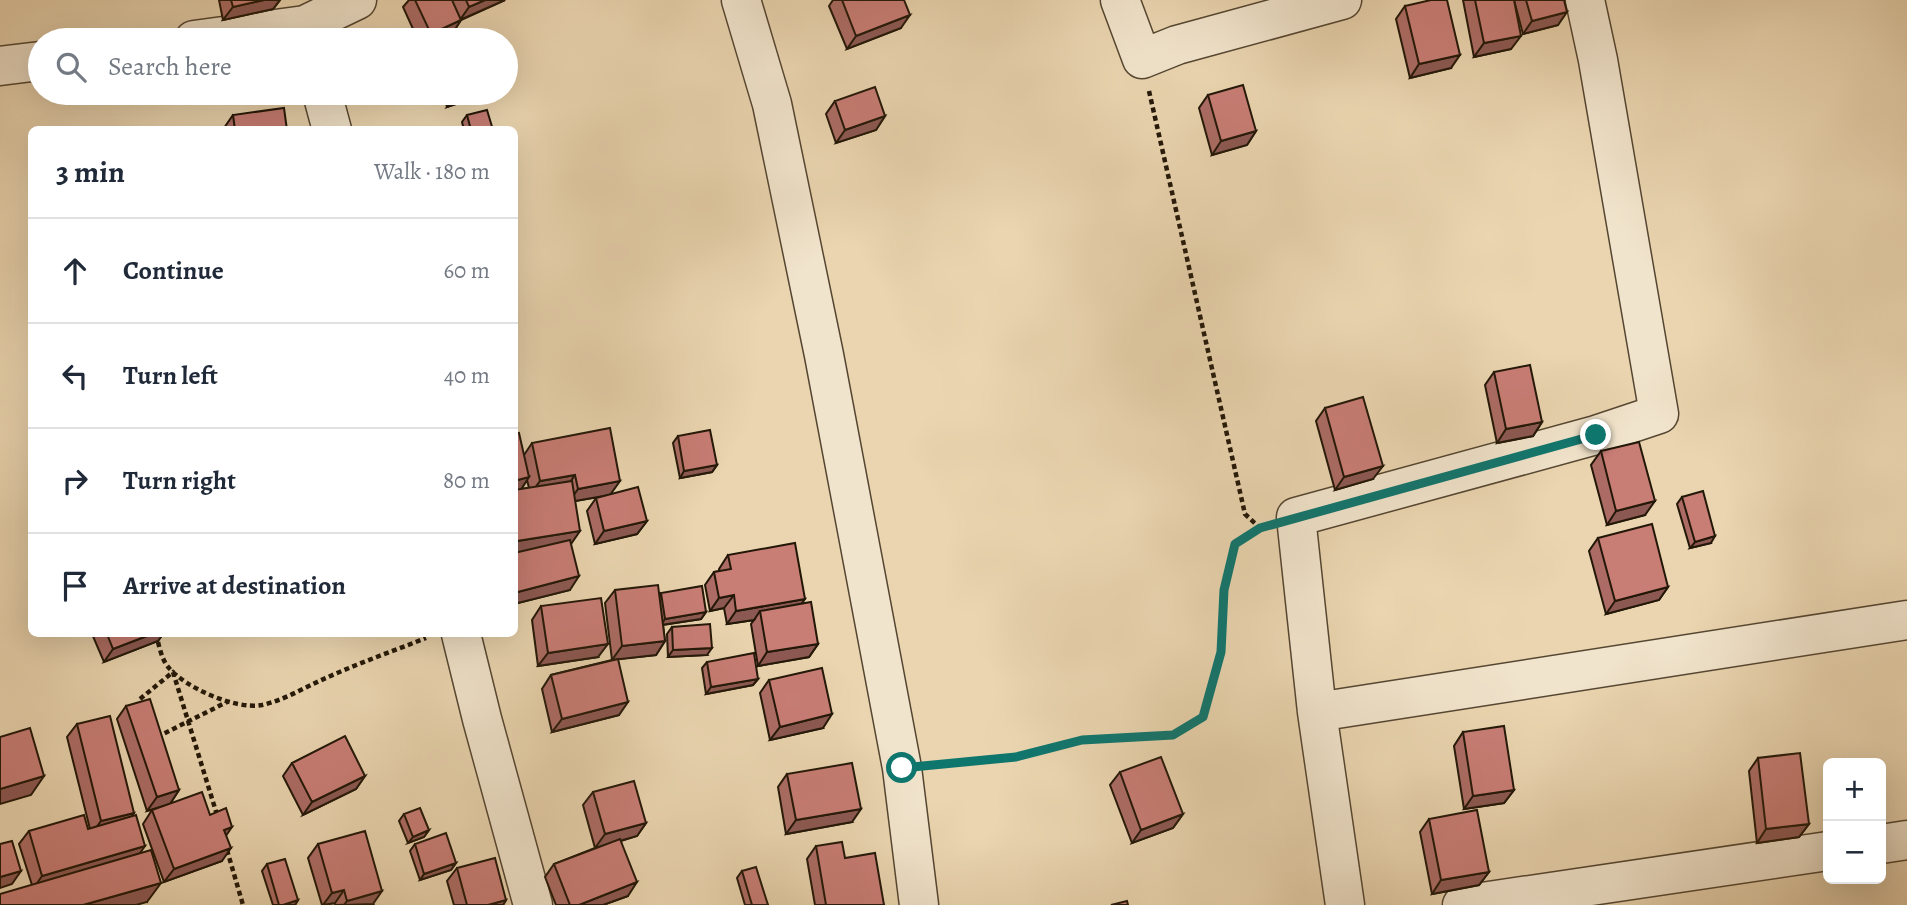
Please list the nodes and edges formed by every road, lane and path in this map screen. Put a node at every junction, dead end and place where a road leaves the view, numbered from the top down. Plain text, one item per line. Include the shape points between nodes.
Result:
1 (357, 0) edge
2 (741, 0) edge
3 (1120, 0) edge
4 (1342, 0) edge
5 (1585, 0) edge
6 (315, 28) edge
7 (1142, 59) junction
8 (28, 62) edge
9 (0, 66) edge
10 (325, 105) edge
11 (331, 126) edge
12 (1278, 523) junction
13 (1907, 620) edge
14 (157, 637) edge
15 (430, 637) edge
16 (462, 637) edge
17 (173, 672) junction
18 (140, 699) edge
19 (228, 701) junction
20 (1317, 712) junction
21 (190, 720) junction
22 (154, 738) edge
23 (902, 768) junction
24 (220, 826) edge
25 (224, 839) edge
26 (1907, 840) edge
27 (1886, 843) edge
28 (1823, 852) edge
29 (243, 905) edge
30 (533, 905) edge
31 (919, 905) edge
32 (1345, 905) edge
33 (1462, 905) edge

1 - 6 street
2 - 23 street via 777,130
3 - 7 street
4 - 7 street via 1177,45
5 - 12 street via 1659,414
7 - 12 path via 1245,514
8 - 9 street
10 - 11 street
12 - 20 street
12 - 23 path via 1235,544 1224,590 1221,652 1203,717 1173,735 1082,740 1016,757
13 - 20 street
14 - 17 path
15 - 19 path via 282,699 258,706
16 - 30 street
17 - 18 path
17 - 19 path via 192,686
17 - 21 path
19 - 21 path
20 - 32 street
21 - 22 path
21 - 24 path
23 - 31 street
25 - 29 path
26 - 27 street
28 - 33 street

